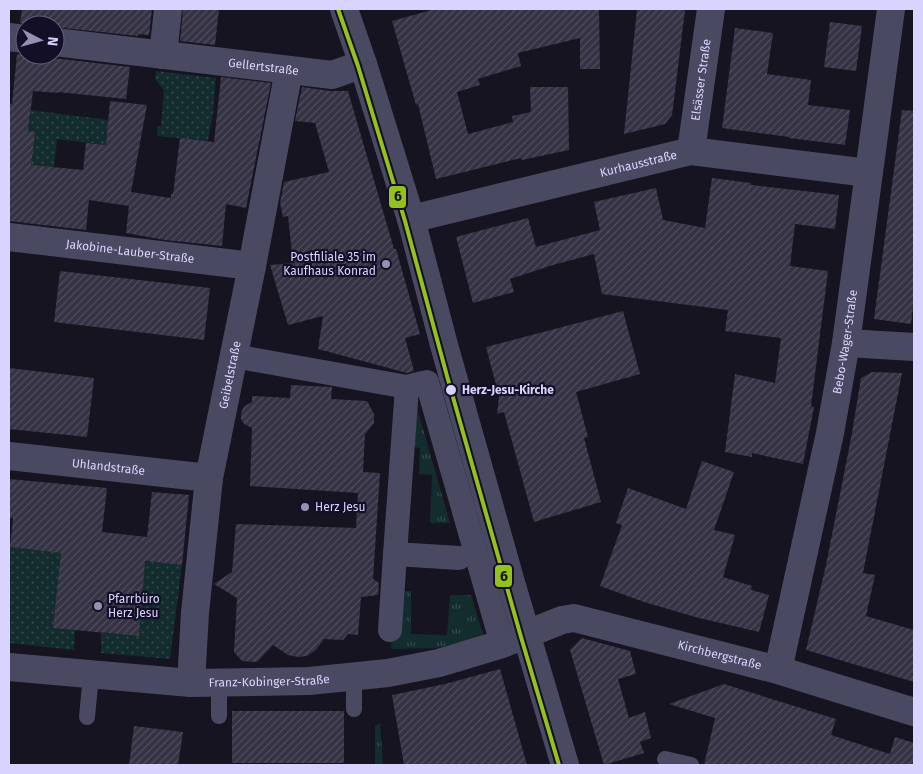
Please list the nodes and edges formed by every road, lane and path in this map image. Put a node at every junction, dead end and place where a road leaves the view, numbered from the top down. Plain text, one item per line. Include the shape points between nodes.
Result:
1 (168, 9) edge
2 (344, 9) edge
3 (711, 9) edge
4 (891, 9) edge
5 (65, 43) edge
6 (162, 55) junction
7 (363, 64) junction
8 (289, 70) junction
9 (691, 151) junction
10 (868, 173) junction
11 (411, 219) junction
12 (9, 237) edge
13 (252, 266) junction
14 (846, 343) junction
15 (914, 347) edge
16 (234, 356) junction
17 (453, 374) junction
18 (417, 384) junction
19 (9, 456) edge
20 (209, 478) junction
21 (395, 554) junction
22 (466, 558) junction
23 (390, 630) dead end
24 (514, 640) junction
25 (9, 668) edge
26 (778, 670) junction
27 (91, 675) junction
28 (354, 676) junction
29 (219, 682) junction
30 (191, 683) junction
31 (354, 709) dead end
32 (914, 712) edge
33 (219, 716) dead end
34 (87, 717) dead end
35 (665, 759) dead end
36 (565, 765) edge
37 (691, 765) edge

1 - 6 street
2 - 7 street
3 - 9 street, Elsässer Straße
4 - 10 street, Bebo-Wager-Straße
5 - 6 street, Gellertstraße
6 - 8 street, Gellertstraße
7 - 8 street, Gellertstraße via 332,75
7 - 11 street
8 - 13 street, Geibelstraße
9 - 10 street, Kurhausstraße
9 - 11 street, Kurhausstraße
10 - 14 street, Bebo-Wager-Straße
11 - 17 street
12 - 13 street, Jakobine-Lauber-Straße
13 - 16 street, Geibelstraße
14 - 15 street
14 - 26 street, Bebo-Wager-Straße via 830,433
16 - 18 street
16 - 20 street, Geibelstraße
17 - 18 street
17 - 24 street
18 - 21 street
18 - 22 street via 471,527
19 - 20 street, Uhlandstraße
20 - 30 street, Geibelstraße
21 - 22 street
21 - 23 street
22 - 24 street
24 - 26 street, Kirchbergstraße via 574,618
24 - 28 street, Franz-Kobinger-Straße via 439,662 388,673
24 - 36 street
25 - 27 street, Franz-Kobinger-Straße
26 - 32 street, Kirchbergstraße
27 - 30 street, Franz-Kobinger-Straße
27 - 34 lane
28 - 29 street, Franz-Kobinger-Straße via 308,681
28 - 31 lane
29 - 30 street, Franz-Kobinger-Straße
29 - 33 lane
35 - 37 lane

